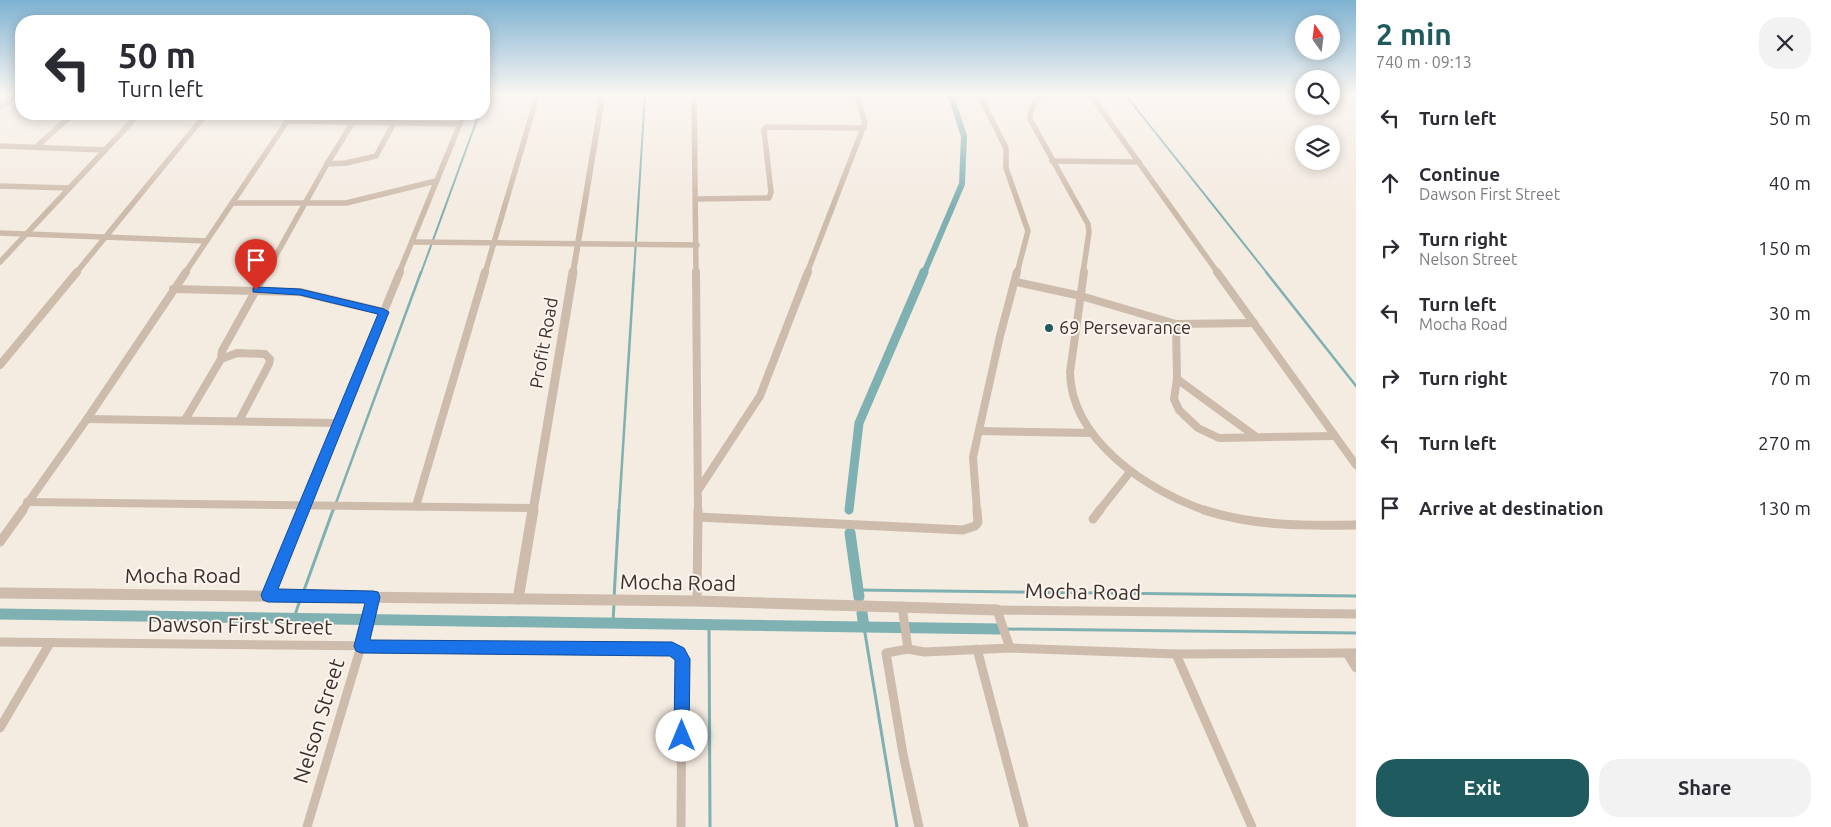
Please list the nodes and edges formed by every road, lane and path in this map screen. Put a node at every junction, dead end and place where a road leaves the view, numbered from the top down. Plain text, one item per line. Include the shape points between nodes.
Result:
1 (54, 132) edge
2 (122, 132) edge
3 (192, 132) edge
4 (280, 132) edge
5 (347, 132) edge
6 (389, 132) edge
7 (457, 132) edge
8 (527, 132) edge
9 (596, 132) edge
10 (695, 132) edge
11 (764, 132) edge
12 (863, 132) edge
13 (998, 132) edge
14 (1037, 132) edge
15 (1117, 132) edge
16 (0, 146) edge
17 (36, 147) junction
18 (105, 150) junction
19 (1052, 161) junction
20 (1139, 162) junction
21 (326, 164) junction
22 (436, 181) junction
23 (0, 186) edge
24 (69, 188) junction
25 (696, 199) junction
26 (232, 203) junction
27 (306, 204) junction
28 (0, 233) edge
29 (26, 234) junction
30 (105, 237) junction
31 (206, 241) junction
32 (412, 242) junction
33 (494, 243) junction
34 (577, 244) junction
35 (697, 245) junction
36 (0, 262) edge
37 (1016, 282) junction
38 (173, 289) junction
39 (256, 290) junction
40 (1080, 296) junction
41 (384, 312) junction
42 (1254, 323) junction
43 (1176, 324) junction
44 (221, 359) junction
45 (0, 365) edge
46 (1177, 379) junction
47 (87, 419) junction
48 (186, 420) junction
49 (239, 421) junction
50 (339, 423) junction
51 (979, 431) junction
52 (1092, 433) junction
53 (1255, 436) junction
54 (1335, 436) junction
55 (1356, 465) edge
56 (1130, 472) junction
57 (698, 490) junction
58 (27, 502) junction
59 (305, 505) junction
60 (416, 506) junction
61 (533, 508) junction
62 (698, 517) junction
63 (1093, 519) dead end
64 (1356, 525) edge
65 (0, 542) edge
66 (0, 593) edge
67 (268, 595) junction
68 (518, 599) junction
69 (371, 602) junction
70 (697, 602) junction
71 (997, 610) junction
72 (903, 611) junction
73 (1356, 614) edge
74 (0, 642) edge
75 (50, 643) junction
76 (361, 646) junction
77 (1010, 648) junction
78 (908, 649) junction
79 (977, 649) junction
80 (1352, 653) edge
81 (1176, 654) junction
82 (1356, 668) edge
83 (0, 728) edge
84 (307, 827) edge
85 (682, 827) edge
86 (919, 827) edge
87 (1024, 827) edge
88 (1252, 827) edge

1 - 17 street
2 - 18 street
3 - 30 street
4 - 26 street
5 - 21 street
6 - 21 street via 376,156
7 - 22 street
8 - 33 street
9 - 34 street, Profit Road
10 - 25 street
11 - 25 street via 770,198
12 - 57 street via 760,396
13 - 37 street via 1006,148 1006,168 1028,231
14 - 19 street
15 - 20 street
16 - 17 street
17 - 18 street
18 - 24 street
19 - 20 street
19 - 40 street via 1088,224
20 - 42 street
21 - 27 street
22 - 27 street via 346,203
22 - 32 street
23 - 24 street
24 - 29 street
25 - 35 street
26 - 27 street
26 - 31 street
27 - 39 street
28 - 29 street
29 - 30 street
29 - 36 street
30 - 31 street
30 - 45 street
31 - 38 street
32 - 33 street
32 - 41 street
33 - 34 street
33 - 60 street
34 - 35 street
34 - 61 street, Profit Road
35 - 57 street
37 - 40 street
37 - 51 street via 1000,336
38 - 39 street
38 - 47 street
39 - 41 street via 300,292
39 - 44 street via 222,351
40 - 43 street
40 - 52 street via 1070,380 1082,420
41 - 50 street
42 - 43 street
42 - 54 street
43 - 46 street
44 - 48 street
44 - 49 street via 250,352 265,354 270,359
46 - 53 street
46 - 53 street via 1174,399 1179,410 1198,428 1219,438
47 - 48 street
47 - 58 street
48 - 49 street
49 - 50 street
50 - 59 street
51 - 52 street
51 - 62 street via 973,457 978,522 970,528 930,529
52 - 56 street
53 - 54 street
54 - 55 street
56 - 63 street
56 - 64 street via 1154,488 1225,517 1293,526
57 - 62 street
58 - 59 street
58 - 65 street
59 - 60 street
59 - 67 street
60 - 61 street
61 - 68 street, Profit Road
62 - 70 street
66 - 67 street, Mocha Road
67 - 69 street, Mocha Road
68 - 69 street, Mocha Road
68 - 70 street, Mocha Road
69 - 76 street, Nelson Street
70 - 72 street, Mocha Road
71 - 72 street, Mocha Road
71 - 73 street, Mocha Road
71 - 77 street
72 - 78 street
74 - 75 street, Dawson First Street
75 - 76 street, Dawson First Street
75 - 83 street
76 - 84 street, Nelson Street
76 - 85 street, Dawson First Street via 672,649 681,656
77 - 79 street
77 - 81 street
78 - 79 street via 924,652
78 - 86 street via 886,653
79 - 87 street
80 - 81 street
80 - 82 street
81 - 88 street

